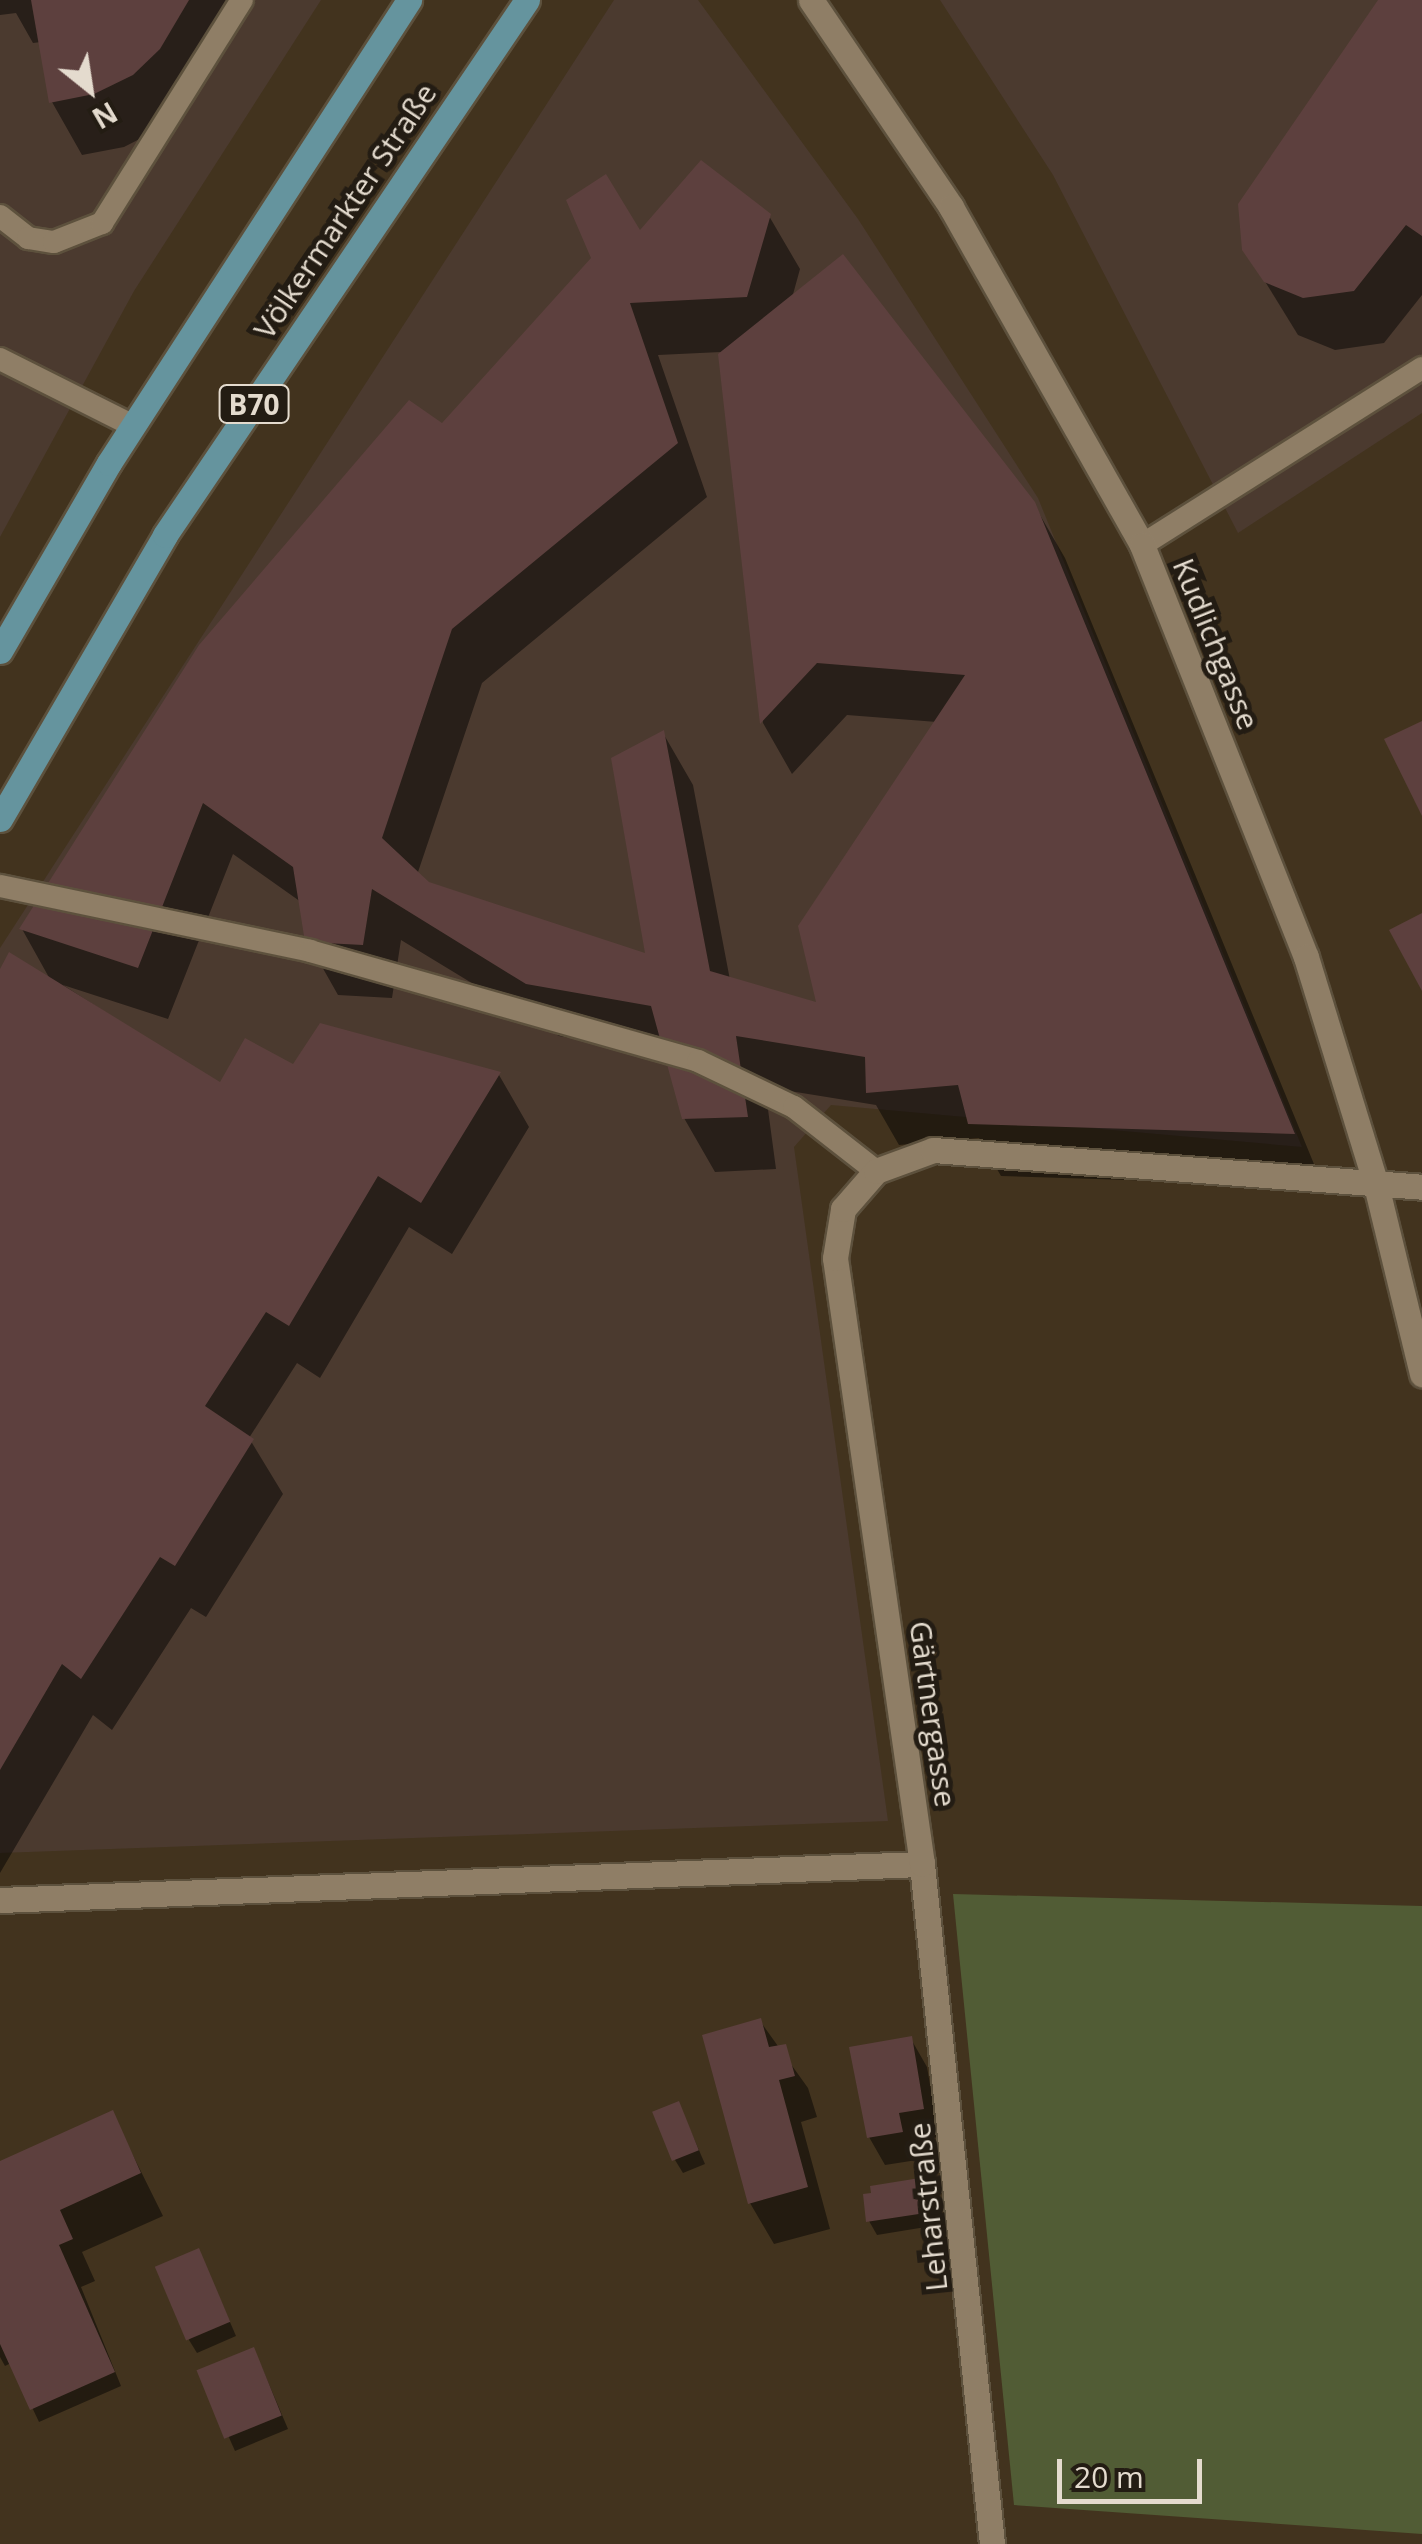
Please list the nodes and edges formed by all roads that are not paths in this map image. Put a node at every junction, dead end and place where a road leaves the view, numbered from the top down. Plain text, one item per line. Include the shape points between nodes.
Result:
1 (242, 0) edge
2 (409, 0) edge
3 (528, 0) edge
4 (811, 0) edge
5 (0, 216) edge
6 (0, 359) edge
7 (1422, 368) edge
8 (133, 426) junction
9 (1142, 546) junction
10 (0, 652) edge
11 (0, 819) edge
12 (0, 886) edge
13 (876, 1172) junction
14 (1376, 1185) junction
15 (1422, 1187) edge
16 (1422, 1374) edge
17 (922, 1864) junction
18 (0, 1900) edge
19 (992, 2544) edge

1 - 5 lane via 102,223 54,242 28,238
2 - 8 main road, Völkermarkter Straße
3 - 11 main road, Völkermarkter Straße / B70 via 165,535
4 - 9 street, Kudlichgasse via 951,207
6 - 8 lane
7 - 9 lane
8 - 10 main road, Völkermarkter Straße
9 - 14 street, Kudlichgasse via 1306,957
12 - 13 lane via 310,952 698,1061 794,1107
13 - 14 street, Gärtnergasse via 933,1150
13 - 17 street, Gärtnergasse via 843,1210 834,1258
14 - 15 street, Gärtnergasse
14 - 16 street, Kudlichgasse
17 - 18 street
17 - 19 street, Leharstraße

